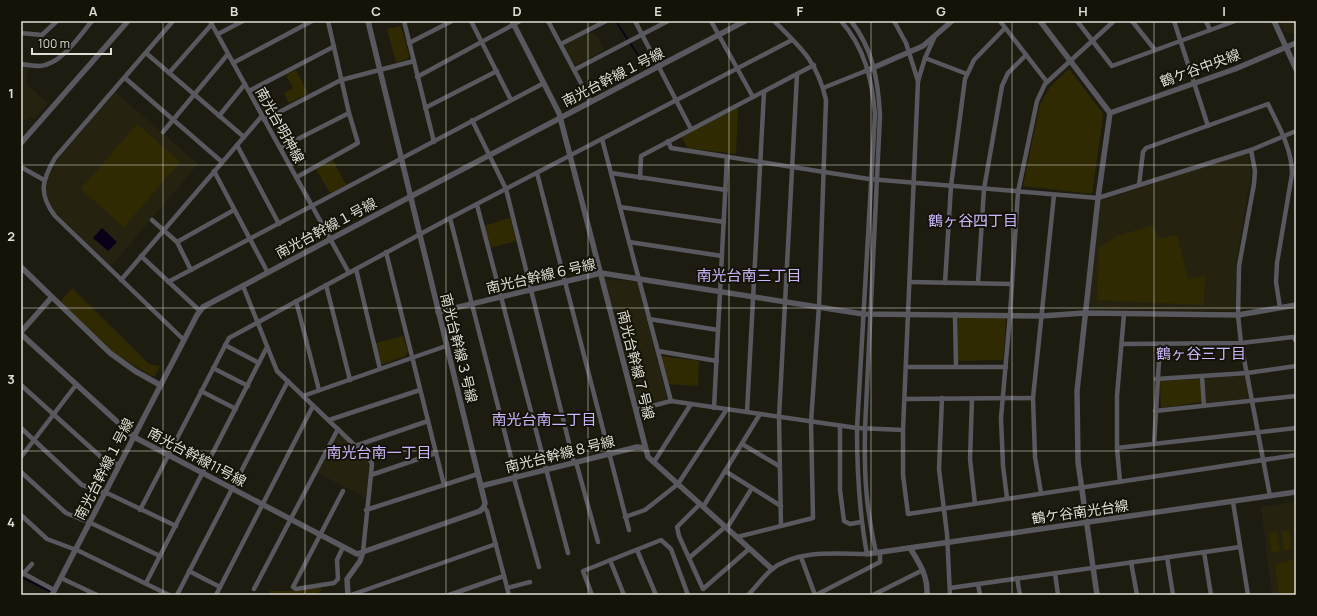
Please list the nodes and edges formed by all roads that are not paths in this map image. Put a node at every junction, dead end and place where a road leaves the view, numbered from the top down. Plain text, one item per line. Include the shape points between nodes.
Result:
1 (57, 21) edge
2 (92, 21) edge
3 (128, 21) edge
4 (173, 21) edge
5 (243, 21) edge
6 (312, 21) edge
7 (328, 21) edge
8 (368, 21) edge
9 (404, 21) edge
10 (452, 21) edge
11 (471, 21) edge
12 (520, 21) edge
13 (548, 21) edge
14 (606, 21) edge
15 (635, 21) edge
16 (668, 21) edge
17 (711, 21) edge
18 (745, 21) edge
19 (774, 21) edge
20 (842, 21) edge
21 (851, 21) edge
22 (894, 21) edge
23 (952, 21) edge
24 (1000, 21) edge
25 (1040, 21) edge
26 (1077, 21) edge
27 (1114, 21) edge
28 (1132, 21) edge
29 (1174, 21) edge
30 (1206, 21) edge
31 (1235, 21) edge
32 (1274, 21) edge
33 (211, 22) edge
34 (513, 23) edge
35 (1005, 28) junction
36 (1210, 30) junction
37 (21, 33) edge
38 (218, 34) junction
39 (642, 35) junction
40 (718, 35) junction
41 (935, 36) junction
42 (792, 40) junction
43 (1093, 41) junction
44 (1180, 41) junction
45 (482, 42) junction
46 (409, 43) junction
47 (1296, 43) edge
48 (561, 44) junction
49 (333, 47) junction
50 (1286, 48) junction
51 (1155, 50) junction
52 (146, 53) junction
53 (909, 53) junction
54 (228, 54) junction
55 (1026, 55) junction
56 (925, 58) junction
57 (414, 61) junction
58 (1070, 61) junction
59 (233, 63) junction
60 (21, 64) edge
61 (814, 65) junction
62 (659, 66) junction
63 (874, 67) junction
64 (737, 69) junction
65 (1296, 69) edge
66 (574, 70) junction
67 (868, 70) junction
68 (380, 71) junction
69 (497, 71) junction
70 (169, 73) junction
71 (967, 74) junction
72 (797, 75) junction
73 (418, 77) junction
74 (125, 78) junction
75 (341, 80) junction
76 (918, 81) junction
77 (1047, 82) junction
78 (544, 83) junction
79 (245, 84) junction
80 (1194, 84) junction
81 (823, 88) junction
82 (249, 91) junction
83 (764, 92) junction
84 (194, 94) junction
85 (753, 97) junction
86 (512, 100) junction
87 (676, 100) junction
88 (591, 102) junction
89 (425, 108) junction
90 (349, 113) junction
91 (1110, 113) junction
92 (219, 116) junction
93 (263, 118) junction
94 (561, 118) junction
95 (173, 120) junction
96 (472, 120) junction
97 (1208, 126) junction
98 (691, 129) junction
99 (1296, 131) edge
100 (163, 132) dead end
101 (244, 137) junction
102 (1284, 137) junction
103 (602, 139) junction
104 (668, 141) junction
105 (434, 142) junction
106 (21, 143) edge
107 (237, 145) junction
108 (280, 148) junction
109 (1251, 150) junction
110 (490, 155) junction
111 (570, 156) junction
112 (727, 157) junction
113 (400, 159) junction
114 (222, 162) junction
115 (760, 162) junction
116 (792, 166) junction
117 (21, 167) edge
118 (214, 171) junction
119 (824, 172) junction
120 (537, 173) junction
121 (611, 173) junction
122 (297, 177) junction
123 (640, 178) junction
124 (872, 179) junction
125 (44, 180) junction
126 (878, 180) junction
127 (915, 183) junction
128 (1139, 185) junction
129 (951, 186) junction
130 (506, 189) junction
131 (984, 189) junction
132 (726, 190) junction
133 (1018, 192) junction
134 (1054, 195) junction
135 (410, 196) junction
136 (1098, 198) junction
137 (476, 205) junction
138 (312, 206) junction
139 (620, 207) junction
140 (234, 210) junction
141 (450, 218) junction
142 (152, 220) dead end
143 (724, 222) junction
144 (279, 224) junction
145 (164, 230) junction
146 (419, 235) junction
147 (249, 239) junction
148 (330, 239) junction
149 (177, 242) junction
150 (629, 242) junction
151 (386, 252) junction
152 (142, 256) junction
153 (722, 256) junction
154 (21, 267) edge
155 (356, 269) junction
156 (191, 270) junction
157 (349, 272) junction
158 (268, 273) junction
159 (601, 273) junction
160 (121, 280) junction
161 (639, 280) junction
162 (168, 282) junction
163 (565, 282) junction
164 (910, 282) junction
165 (978, 282) junction
166 (945, 283) junction
167 (1012, 284) junction
168 (326, 285) junction
169 (243, 286) junction
170 (532, 290) junction
171 (720, 292) junction
172 (753, 296) junction
173 (502, 297) junction
174 (51, 298) junction
175 (296, 301) junction
176 (785, 301) junction
177 (473, 304) junction
178 (1296, 305) edge
179 (818, 306) junction
180 (1280, 308) junction
181 (200, 311) junction
182 (438, 312) junction
183 (863, 314) junction
184 (871, 314) junction
185 (908, 314) junction
186 (955, 314) junction
187 (1084, 314) junction
188 (1124, 314) junction
189 (1010, 315) junction
190 (1238, 315) junction
191 (1042, 316) junction
192 (649, 319) junction
193 (257, 322) junction
194 (718, 330) junction
195 (21, 333) edge
196 (184, 340) junction
197 (1296, 341) edge
198 (1241, 343) junction
199 (1122, 344) junction
200 (225, 345) junction
201 (1160, 345) junction
202 (446, 346) junction
203 (267, 347) junction
204 (658, 351) junction
205 (412, 358) junction
206 (717, 361) junction
207 (259, 363) junction
208 (1296, 366) edge
209 (907, 367) junction
210 (956, 367) junction
211 (1006, 367) junction
212 (213, 368) junction
213 (380, 369) junction
214 (1247, 373) junction
215 (1202, 376) junction
216 (1156, 379) junction
217 (350, 380) junction
218 (288, 381) junction
219 (21, 385) edge
220 (160, 385) junction
221 (76, 386) junction
222 (248, 386) junction
223 (319, 390) junction
224 (420, 390) junction
225 (201, 391) junction
226 (303, 396) junction
227 (1296, 396) edge
228 (942, 398) junction
229 (972, 398) junction
230 (1003, 398) junction
231 (1034, 398) junction
232 (905, 399) junction
233 (671, 401) junction
234 (1252, 401) junction
235 (691, 404) junction
236 (313, 406) junction
237 (1204, 406) junction
238 (714, 408) junction
239 (236, 409) junction
240 (636, 410) junction
241 (727, 410) junction
242 (1155, 411) junction
243 (747, 412) junction
244 (54, 414) junction
245 (760, 414) junction
246 (779, 417) junction
247 (328, 420) junction
248 (428, 421) junction
249 (810, 422) junction
250 (840, 426) junction
251 (21, 428) edge
252 (857, 428) junction
253 (1296, 428) edge
254 (338, 429) junction
255 (865, 429) junction
256 (903, 430) junction
257 (1258, 432) junction
258 (134, 436) junction
259 (34, 440) junction
260 (742, 444) junction
261 (1154, 444) junction
262 (355, 446) junction
263 (645, 448) junction
264 (1117, 448) junction
265 (436, 453) junction
266 (608, 454) junction
267 (168, 455) junction
268 (1296, 456) edge
269 (21, 457) edge
270 (1263, 460) junction
271 (575, 462) junction
272 (654, 462) junction
273 (119, 465) junction
274 (779, 466) junction
275 (545, 470) junction
276 (725, 471) junction
277 (21, 472) edge
278 (203, 474) junction
279 (478, 474) junction
280 (371, 475) junction
281 (515, 477) junction
282 (1120, 482) junction
283 (678, 484) junction
284 (444, 485) junction
285 (481, 486) junction
286 (752, 488) junction
287 (1080, 488) junction
288 (232, 489) junction
289 (343, 491) dead end
290 (1296, 492) edge
291 (105, 493) junction
292 (1041, 493) junction
293 (1270, 496) junction
294 (1007, 498) junction
295 (1233, 502) junction
296 (975, 504) junction
297 (262, 505) junction
298 (702, 505) junction
299 (780, 506) junction
300 (484, 507) junction
301 (943, 508) junction
302 (140, 510) junction
303 (366, 510) junction
304 (21, 515) edge
305 (625, 517) junction
306 (291, 520) junction
307 (90, 522) junction
308 (861, 522) junction
309 (1086, 523) junction
310 (176, 526) junction
311 (781, 526) junction
312 (726, 528) junction
313 (629, 530) dead end
314 (320, 535) junction
315 (737, 537) junction
316 (598, 542) dead end
317 (496, 544) junction
318 (947, 544) junction
319 (343, 547) junction
320 (1240, 547) junction
321 (910, 548) junction
322 (749, 549) junction
323 (76, 550) junction
324 (637, 550) junction
325 (363, 552) junction
326 (1204, 552) junction
327 (568, 553) dead end
328 (878, 553) junction
329 (866, 554) junction
330 (160, 556) junction
331 (801, 557) junction
332 (1167, 557) junction
333 (689, 558) junction
334 (610, 560) junction
335 (1131, 562) junction
336 (32, 564) dead end
337 (539, 567) dead end
338 (1093, 568) junction
339 (772, 569) junction
340 (923, 570) junction
341 (189, 571) junction
342 (22, 573) edge
343 (1055, 573) junction
344 (504, 576) junction
345 (61, 578) junction
346 (1017, 578) junction
347 (530, 582) dead end
348 (146, 583) junction
349 (978, 584) junction
350 (220, 587) junction
351 (507, 588) junction
352 (950, 588) junction
353 (254, 589) dead end
354 (53, 592) edge
355 (96, 595) edge
356 (169, 595) edge
357 (176, 595) edge
358 (216, 595) edge
359 (349, 595) edge
360 (449, 595) edge
361 (508, 595) edge
362 (592, 595) edge
363 (624, 595) edge
364 (656, 595) edge
365 (688, 595) edge
366 (748, 595) edge
367 (816, 595) edge
368 (873, 595) edge
369 (927, 595) edge
370 (950, 595) edge
371 (980, 595) edge
372 (1020, 595) edge
373 (1058, 595) edge
374 (1097, 595) edge
375 (1137, 595) edge
376 (1174, 595) edge
377 (1211, 595) edge
378 (1248, 595) edge

1 - 37 street via 42,36
2 - 60 street via 61,56 52,62 41,66
3 - 106 street
4 - 52 street
5 - 38 street
6 - 59 street
7 - 49 street
8 - 68 street, 南光台幹線３号線
9 - 46 street
10 - 46 street
11 - 45 street
12 - 34 street
13 - 48 street
14 - 48 street
15 - 39 street
16 - 39 street
17 - 40 street
18 - 40 street, 南光台幹線１号線
19 - 42 street
20 - 67 street via 854,38
21 - 63 street via 864,42
22 - 53 street
23 - 41 street
24 - 35 street
25 - 58 street
26 - 43 street
27 - 43 street
28 - 51 street
29 - 44 street
30 - 36 street
31 - 36 street
32 - 50 street
33 - 38 street, 南光台明神線
33 - 70 street
34 - 45 street
34 - 78 street, 南光台幹線７号線
35 - 55 street
35 - 71 street via 974,60
36 - 44 street
38 - 54 street, 南光台明神線
39 - 62 street
39 - 66 street
40 - 62 street, 南光台幹線１号線
40 - 64 street
41 - 53 street
41 - 56 street
42 - 61 street
42 - 64 street
43 - 51 street via 1112,66
43 - 58 street
44 - 51 street
44 - 80 street
45 - 69 street
45 - 73 street
46 - 57 street
47 - 50 street, 鶴ケ谷中央線
48 - 66 street
49 - 75 street
49 - 82 street
50 - 65 street
50 - 80 street, 鶴ケ谷中央線
52 - 70 street
52 - 74 street
53 - 63 street
53 - 76 street
54 - 59 street, 南光台明神線
54 - 84 street
55 - 77 street
55 - 131 street via 1008,73 1002,86
56 - 71 street
56 - 76 street
57 - 68 street
57 - 73 street
58 - 77 street
58 - 91 street
59 - 79 street, 南光台明神線
61 - 72 street
61 - 81 street
62 - 87 street
62 - 88 street, 南光台幹線１号線
63 - 67 street
63 - 126 street via 880,115
64 - 85 street
64 - 87 street
66 - 88 street
67 - 81 street
67 - 124 street via 875,114
68 - 75 street
68 - 113 street, 南光台幹線３号線
69 - 86 street
69 - 89 street
70 - 84 street
71 - 129 street via 959,115
72 - 83 street
72 - 116 street
73 - 89 street
74 - 95 street
74 - 125 street via 55,158
75 - 90 street
75 - 93 street
76 - 127 street
77 - 133 street via 1037,101
78 - 86 street
78 - 94 street, 南光台幹線７号線
79 - 82 street, 南光台明神線
79 - 92 street
80 - 91 street, 鶴ケ谷中央線
80 - 97 street
81 - 119 street via 826,112
82 - 93 street, 南光台明神線
83 - 85 street
83 - 115 street
84 - 92 street
84 - 95 street
85 - 98 street
86 - 96 street
87 - 98 street
87 - 103 street
88 - 94 street, 南光台幹線１号線
89 - 105 street
90 - 108 street
90 - 122 street via 358,143
91 - 136 street
92 - 101 street
93 - 101 street
93 - 108 street, 南光台明神線
94 - 110 street, 南光台幹線１号線
94 - 111 street, 南光台幹線７号線
95 - 100 street
95 - 114 street
96 - 105 street
96 - 110 street
97 - 102 street via 1268,104
97 - 128 street via 1146,148 1143,152
98 - 104 street
99 - 102 street
101 - 107 street
102 - 109 street
102 - 180 street via 1292,163 1292,174 1277,263 1276,282
103 - 111 street
103 - 121 street
104 - 112 street via 671,148
104 - 123 street via 641,156
105 - 113 street
107 - 114 street
107 - 144 street
108 - 122 street, 南光台明神線
109 - 128 street
109 - 190 street via 1255,171 1254,184 1239,266
110 - 130 street
110 - 135 street, 南光台幹線１号線
111 - 120 street
111 - 159 street, 南光台幹線７号線
112 - 115 street
112 - 132 street
113 - 135 street, 南光台幹線３号線
113 - 138 street
114 - 118 street
115 - 116 street
115 - 172 street
116 - 119 street
116 - 176 street
117 - 125 street
118 - 140 street
118 - 145 street
119 - 124 street
119 - 179 street
120 - 130 street
120 - 163 street
121 - 123 street
121 - 139 street
122 - 138 street, 南光台明神線
123 - 132 street
124 - 126 street
124 - 183 street
125 - 160 street via 45,198 49,208
126 - 127 street
126 - 184 street
127 - 129 street
127 - 164 street
128 - 136 street
129 - 131 street
129 - 166 street
130 - 137 street
130 - 170 street
131 - 133 street
131 - 165 street
132 - 143 street
133 - 134 street
133 - 167 street
134 - 136 street
134 - 191 street
135 - 146 street, 南光台幹線３号線
135 - 148 street, 南光台幹線１号線
136 - 187 street
137 - 141 street
137 - 173 street
138 - 144 street
138 - 148 street, 南光台明神線
139 - 143 street
139 - 150 street
140 - 147 street
140 - 149 street
141 - 146 street
141 - 177 street
142 - 145 street
143 - 153 street
144 - 147 street
145 - 149 street
145 - 152 street
146 - 151 street
146 - 182 street, 南光台幹線３号線
147 - 156 street
147 - 158 street
148 - 157 street, 南光台明神線
148 - 158 street, 南光台幹線１号線
149 - 156 street
150 - 153 street
150 - 161 street
151 - 155 street
151 - 205 street
152 - 160 street
152 - 162 street
153 - 171 street
154 - 174 street
155 - 157 street
155 - 213 street
156 - 162 street
157 - 168 street
158 - 169 street, 南光台幹線１号線
159 - 161 street, 南光台幹線６号線
159 - 163 street, 南光台幹線６号線
159 - 240 street, 南光台幹線７号線
160 - 196 street
161 - 171 street, 南光台幹線６号線
161 - 192 street
162 - 181 street
163 - 170 street, 南光台幹線６号線
163 - 266 street
164 - 166 street
164 - 185 street
165 - 166 street
165 - 167 street
167 - 189 street
168 - 175 street
168 - 217 street
169 - 181 street, 南光台幹線１号線
169 - 193 street
170 - 173 street, 南光台幹線６号線
170 - 271 street
171 - 172 street, 南光台幹線６号線
171 - 194 street
172 - 176 street, 南光台幹線６号線
172 - 243 street
173 - 177 street, 南光台幹線６号線
173 - 275 street
174 - 195 street
174 - 220 street via 110,354
175 - 193 street
175 - 223 street
176 - 179 street, 南光台幹線６号線
176 - 246 street
177 - 182 street, 南光台幹線６号線
177 - 281 street
178 - 180 street, 南光台幹線６号線
179 - 183 street, 南光台幹線６号線
179 - 249 street
180 - 190 street, 南光台幹線６号線
181 - 196 street, 南光台幹線１号線
182 - 202 street, 南光台幹線３号線
183 - 184 street, 南光台幹線６号線
183 - 252 street
184 - 185 street, 南光台幹線６号線
184 - 255 street
185 - 186 street, 南光台幹線６号線
185 - 209 street
186 - 189 street, 南光台幹線６号線
186 - 210 street
187 - 188 street, 南光台幹線６号線
187 - 191 street, 南光台幹線６号線
187 - 287 street via 1076,429
188 - 190 street, 南光台幹線６号線
188 - 199 street
189 - 191 street, 南光台幹線６号線
189 - 211 street
190 - 198 street
191 - 231 street
192 - 194 street
192 - 204 street
193 - 200 street via 229,338
193 - 203 street
194 - 206 street
195 - 221 street, 南光台幹線11号線
196 - 220 street, 南光台幹線１号線
197 - 198 street via 1293,337
198 - 201 street
198 - 214 street
199 - 201 street
199 - 264 street via 1116,396
200 - 207 street
200 - 212 street
201 - 216 street
202 - 205 street
202 - 279 street, 南光台幹線３号線
203 - 207 street
203 - 218 street via 277,371
204 - 206 street
204 - 233 street
205 - 213 street
205 - 224 street
206 - 238 street
207 - 222 street
208 - 214 street
209 - 210 street
209 - 232 street
210 - 211 street
211 - 230 street
212 - 222 street
212 - 225 street
213 - 217 street
214 - 215 street
214 - 234 street
215 - 216 street
215 - 237 street
216 - 242 street
217 - 223 street
218 - 226 street
218 - 288 street
219 - 244 street
220 - 258 street, 南光台幹線１号線
221 - 244 street
221 - 258 street, 南光台幹線11号線
222 - 239 street
223 - 226 street
224 - 247 street
224 - 248 street
225 - 239 street
225 - 267 street
226 - 236 street
227 - 234 street
228 - 229 street
228 - 232 street
228 - 301 street via 939,469
229 - 230 street
229 - 296 street via 970,458
230 - 231 street
230 - 294 street via 1002,440
231 - 292 street via 1035,458
232 - 256 street
233 - 235 street
233 - 240 street
234 - 237 street
234 - 257 street
235 - 238 street
235 - 272 street
236 - 247 street
236 - 297 street
237 - 242 street
238 - 241 street
239 - 278 street
240 - 263 street, 南光台幹線７号線
241 - 243 street
241 - 283 street
242 - 261 street
243 - 245 street
244 - 259 street
244 - 273 street via 101,457
245 - 246 street
245 - 260 street
246 - 249 street
246 - 274 street
247 - 254 street
248 - 262 street
248 - 265 street
249 - 250 street
249 - 311 street via 813,518
250 - 252 street
250 - 308 street via 840,490 844,521 850,524
251 - 259 street
252 - 255 street
252 - 308 street via 856,474
253 - 257 street
254 - 262 street
254 - 306 street
255 - 256 street
255 - 328 street via 865,490 868,517
256 - 301 street via 903,475 908,514
257 - 261 street
257 - 270 street
258 - 267 street, 南光台幹線11号線
258 - 273 street, 南光台幹線１号線
259 - 269 street
259 - 291 street via 82,485
260 - 274 street
260 - 276 street
261 - 264 street
262 - 280 street via 370,460
263 - 266 street, 南光台幹線８号線 via 637,447
263 - 272 street, 南光台幹線７号線 via 648,457
264 - 282 street
265 - 280 street
265 - 284 street
266 - 271 street, 南光台幹線８号線
266 - 305 street
267 - 278 street, 南光台幹線11号線
267 - 302 street
268 - 270 street
270 - 282 street
270 - 293 street
271 - 275 street, 南光台幹線８号線
271 - 316 street
272 - 283 street, 南光台幹線７号線
273 - 291 street, 南光台幹線１号線
274 - 299 street
275 - 281 street, 南光台幹線８号線
275 - 327 street
276 - 286 street
276 - 298 street
277 - 307 street via 66,513
278 - 288 street, 南光台幹線11号線
278 - 310 street
279 - 284 street
279 - 285 street, 南光台幹線３号線
280 - 303 street
281 - 285 street, 南光台幹線８号線
281 - 337 street
282 - 287 street
283 - 298 street, 南光台幹線７号線
283 - 305 street via 645,510
284 - 303 street
285 - 300 street, 南光台幹線３号線
286 - 299 street
286 - 312 street
287 - 292 street
287 - 309 street
288 - 297 street, 南光台幹線11号線
288 - 341 street
289 - 314 street
290 - 293 street, 鶴ケ谷南光台線
291 - 302 street
291 - 307 street, 南光台幹線１号線
292 - 294 street
293 - 295 street, 鶴ケ谷南光台線
294 - 296 street
295 - 309 street, 鶴ケ谷南光台線
295 - 320 street
296 - 301 street
297 - 306 street, 南光台幹線11号線
297 - 350 street
298 - 312 street, 南光台幹線７号線
298 - 333 street via 678,527 679,536
299 - 311 street
300 - 317 street via 488,511
300 - 325 street via 480,511
301 - 318 street
302 - 310 street
303 - 325 street
304 - 323 street via 47,540
305 - 313 street
306 - 314 street, 南光台幹線11号線
306 - 353 street
307 - 323 street, 南光台幹線１号線
307 - 330 street
308 - 329 street
309 - 318 street, 鶴ケ谷南光台線
309 - 338 street
310 - 330 street
311 - 315 street
312 - 315 street, 南光台幹線７号線
312 - 333 street
314 - 319 street, 南光台幹線11号線
314 - 319 street via 293,586 296,588 334,583 338,579 337,560
315 - 322 street, 南光台幹線７号線
317 - 344 street
317 - 359 street
318 - 321 street, 鶴ケ谷南光台線
318 - 352 street
319 - 325 street, 南光台幹線11号線 via 357,554
320 - 326 street
320 - 378 street
321 - 328 street, 鶴ケ谷南光台線
321 - 340 street
322 - 333 street via 703,589
322 - 339 street, 南光台幹線７号線
323 - 345 street, 南光台幹線１号線
323 - 348 street
324 - 334 street
324 - 364 street
324 - 365 street via 661,541 671,549
325 - 359 street via 360,561 347,579
326 - 332 street
326 - 377 street
328 - 329 street, 鶴ケ谷南光台線
328 - 367 street via 880,562
329 - 331 street via 820,553
330 - 348 street
331 - 339 street
331 - 367 street
332 - 335 street
332 - 376 street
334 - 362 street via 582,571
334 - 363 street
335 - 338 street
335 - 375 street
336 - 342 street
338 - 343 street
338 - 374 street
339 - 366 street
340 - 368 street
340 - 369 street via 928,584
341 - 350 street
341 - 357 street
342 - 354 street
343 - 346 street
343 - 373 street
344 - 351 street
344 - 360 street
345 - 354 street, 南光台幹線１号線
345 - 355 street
346 - 349 street
346 - 372 street
347 - 351 street
348 - 356 street
349 - 352 street
349 - 371 street
350 - 358 street
351 - 361 street
352 - 370 street

